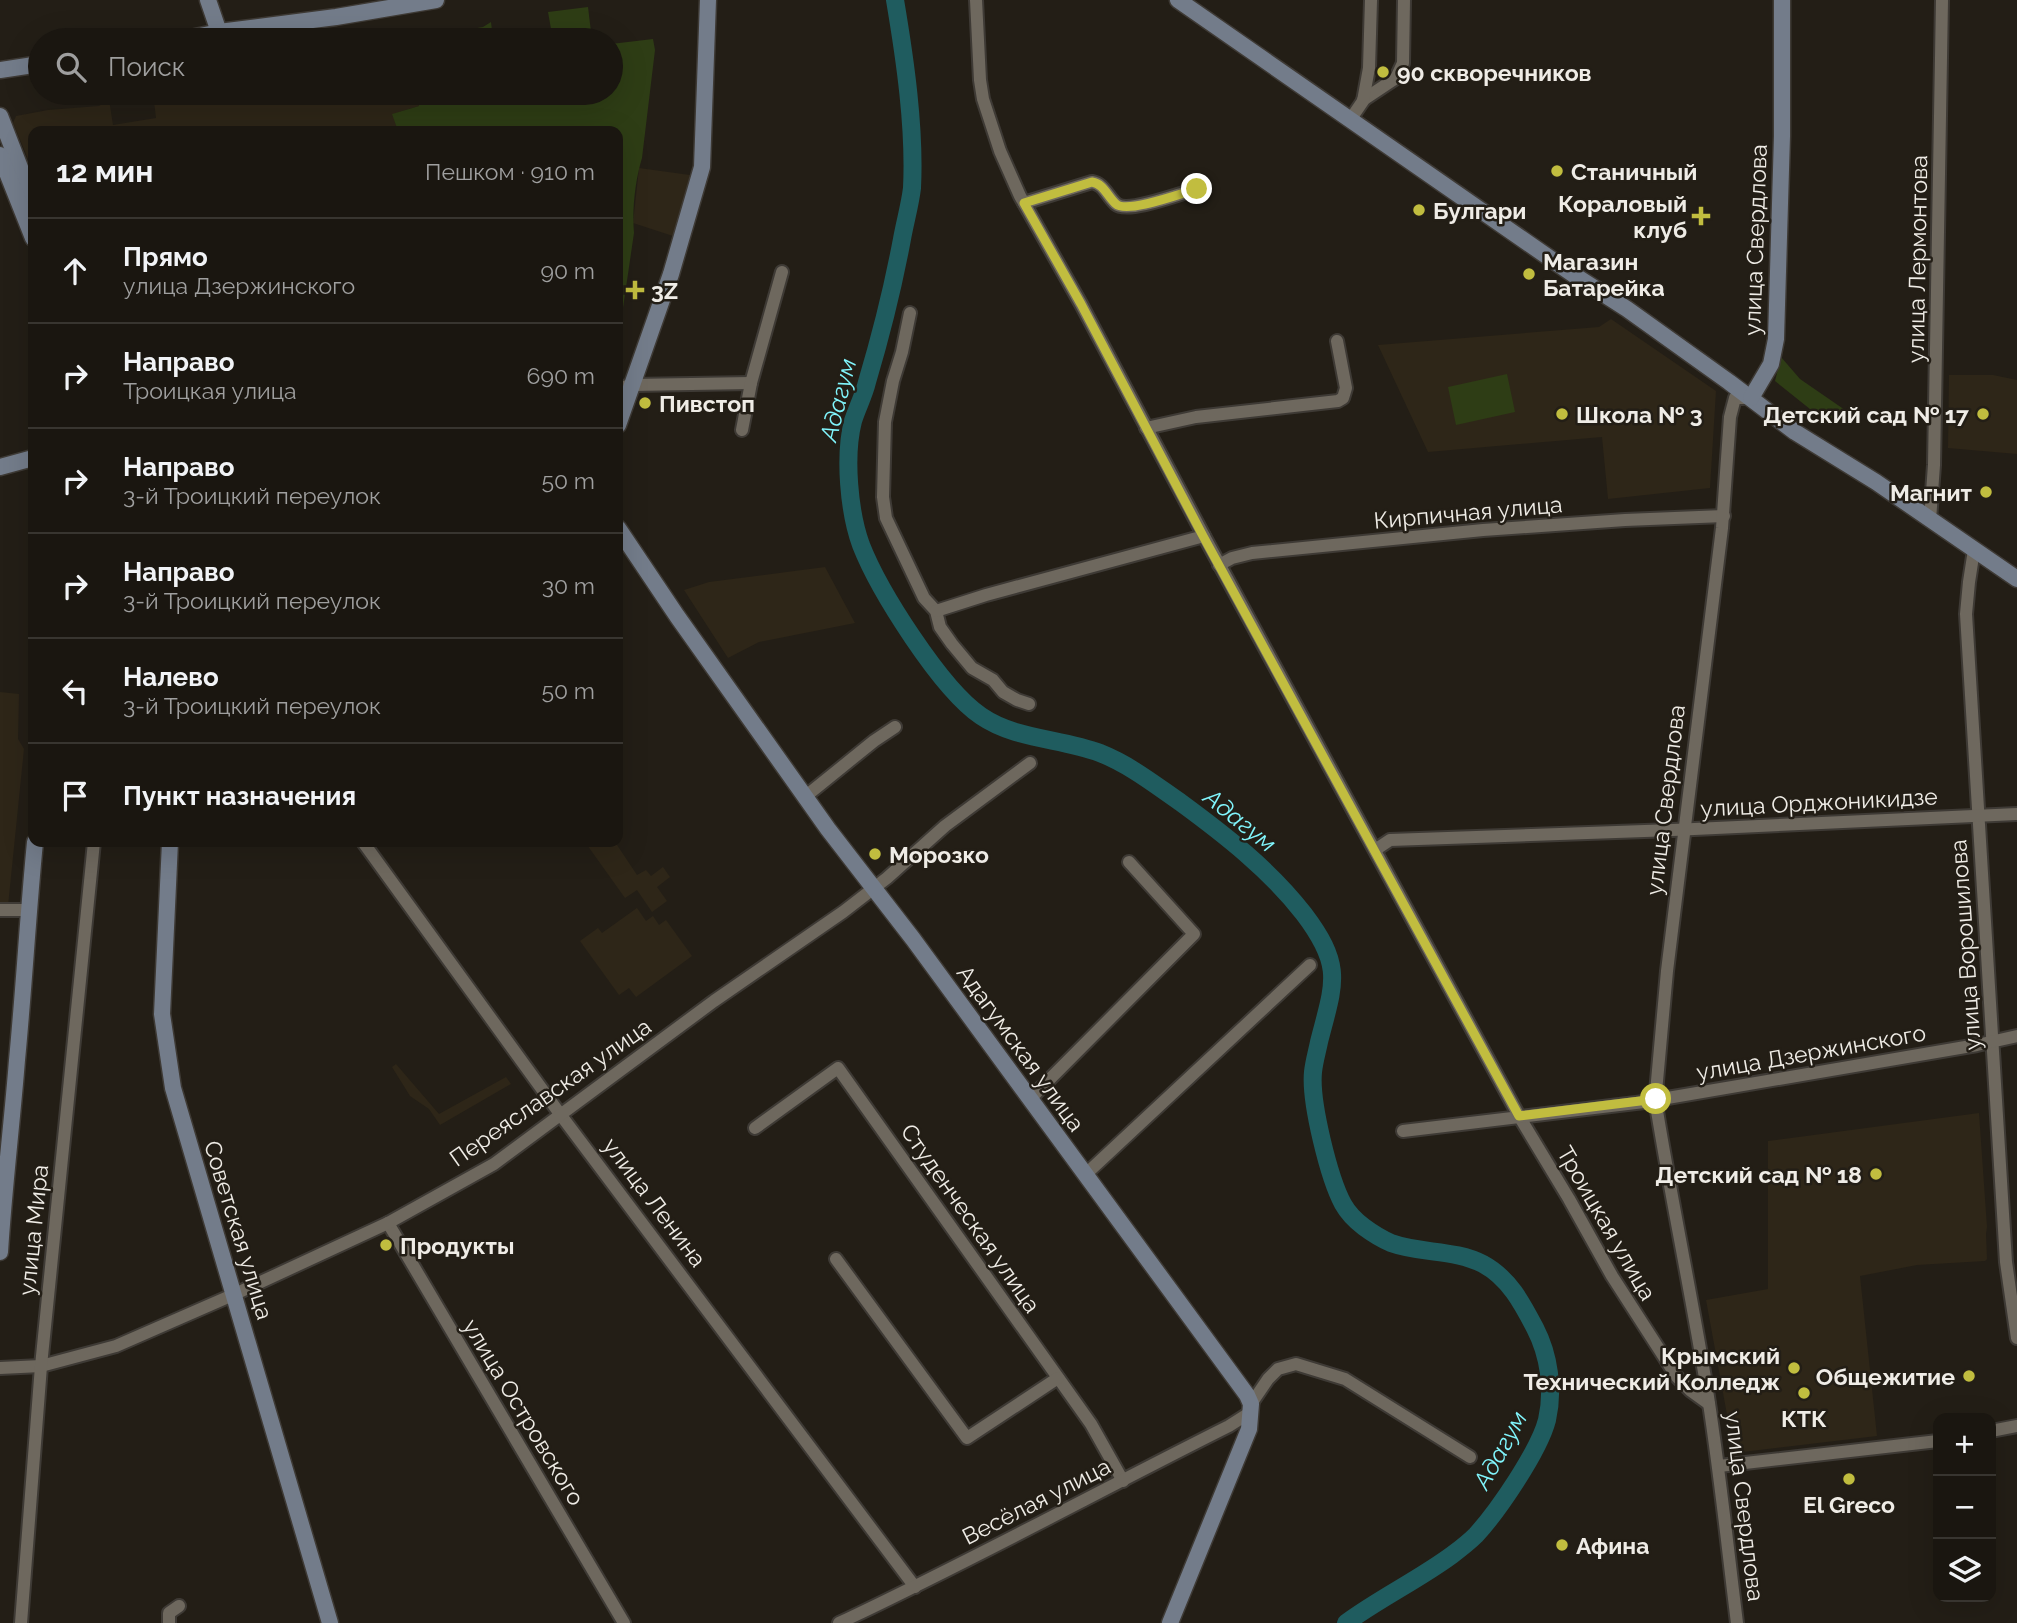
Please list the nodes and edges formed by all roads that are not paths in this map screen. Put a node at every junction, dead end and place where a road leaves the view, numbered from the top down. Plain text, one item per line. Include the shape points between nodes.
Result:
1 (208, 0) edge
2 (436, 0) edge
3 (708, 0) edge
4 (976, 0) edge
5 (1178, 0) edge
6 (1371, 0) edge
7 (1404, 0) edge
8 (1782, 0) edge
9 (1942, 0) edge
10 (218, 28) edge
11 (251, 28) edge
12 (28, 66) edge
13 (0, 70) edge
14 (1363, 101) junction
15 (0, 116) edge
16 (1350, 120) junction
17 (0, 155) edge
18 (28, 188) edge
19 (1197, 189) dead end
20 (1024, 203) junction
21 (28, 226) edge
22 (782, 272) dead end
23 (910, 313) dead end
24 (1337, 341) dead end
25 (751, 383) junction
26 (623, 386) edge
27 (623, 388) edge
28 (1751, 398) junction
29 (1146, 428) junction
30 (742, 430) dead end
31 (28, 459) edge
32 (0, 467) edge
33 (1724, 516) junction
34 (1930, 520) junction
35 (623, 536) edge
36 (1203, 536) junction
37 (1974, 550) junction
38 (1219, 565) junction
39 (2017, 579) edge
40 (936, 611) junction
41 (1029, 704) dead end
42 (895, 727) dead end
43 (1030, 763) dead end
44 (806, 796) junction
45 (2017, 814) edge
46 (1978, 815) junction
47 (1685, 829) junction
48 (35, 847) edge
49 (93, 847) edge
50 (170, 847) edge
51 (367, 847) edge
52 (1375, 850) junction
53 (1129, 862) dead end
54 (872, 888) junction
55 (0, 910) edge
56 (28, 910) junction
57 (1310, 965) dead end
58 (2017, 1036) edge
59 (1993, 1041) junction
60 (1031, 1098) junction
61 (1656, 1099) junction
62 (560, 1114) junction
63 (1519, 1116) junction
64 (755, 1128) dead end
65 (1403, 1132) dead end
66 (1086, 1174) junction
67 (388, 1223) junction
68 (0, 1252) edge
69 (836, 1259) dead end
70 (235, 1294) junction
71 (2017, 1338) edge
72 (41, 1366) junction
73 (0, 1368) edge
74 (1058, 1378) junction
75 (1709, 1405) junction
76 (1251, 1408) junction
77 (2017, 1426) edge
78 (1996, 1430) edge
79 (1933, 1442) edge
80 (1470, 1457) dead end
81 (1718, 1466) junction
82 (1123, 1481) junction
83 (915, 1587) junction
84 (179, 1606) dead end
85 (21, 1623) edge
86 (169, 1623) edge
87 (330, 1623) edge
88 (624, 1623) edge
89 (839, 1623) edge
90 (1170, 1623) edge
91 (1737, 1623) edge

1 - 10 main road
2 - 11 main road
3 - 26 main road via 702,167 682,241
4 - 20 street, Троицкая улица via 983,99
5 - 16 main road
6 - 14 street
7 - 14 street via 1403,63 1396,78
8 - 28 main road, улица Свердлова via 1776,339 1771,364
9 - 34 street, улица Лермонтова
12 - 13 main road
14 - 16 street
15 - 18 main road
16 - 28 main road
17 - 21 main road
19 - 20 street via 1124,207 1092,182
20 - 29 street, Троицкая улица
22 - 25 street
23 - 40 street via 885,422 883,509 924,598
24 - 29 street via 1346,388 1338,401 1195,417
25 - 27 street
25 - 30 street
28 - 33 street, улица Свердлова via 1735,398 1732,405
28 - 34 main road
29 - 36 street, Троицкая улица
31 - 32 main road
33 - 38 street, Кирпичная улица via 1483,530 1252,553
33 - 47 street, улица Свердлова
34 - 37 main road
35 - 44 main road, Адагумская улица
36 - 38 street, Троицкая улица
36 - 40 street
37 - 39 main road
37 - 46 street, улица Ворошилова via 1966,614
38 - 52 street, Троицкая улица
40 - 41 street via 940,627 972,668 1003,692
42 - 44 street
43 - 54 street, Переяславская улица
44 - 54 main road, Адагумская улица
45 - 46 street, улица Орджоникидзе
46 - 47 street, улица Орджоникидзе
46 - 59 street, улица Ворошилова
47 - 52 street, улица Орджоникидзе via 1390,840
47 - 61 street, улица Свердлова
48 - 56 main road
49 - 72 street, улица Мира
50 - 70 main road, Советская улица via 162,1014 173,1088
51 - 62 street, улица Ленина
52 - 63 street, Троицкая улица
53 - 60 street via 1194,934
54 - 60 main road, Адагумская улица
54 - 62 street, Переяславская улица
55 - 56 street
56 - 68 main road
57 - 66 street
58 - 59 street, улица Дзержинского
59 - 61 street, улица Дзержинского
59 - 71 street, улица Ворошилова via 2006,1262
60 - 66 main road, Адагумская улица
61 - 63 street, улица Дзержинского
61 - 75 street, улица Свердлова
62 - 67 street, Переяславская улица via 494,1164
62 - 83 street, улица Ленина
63 - 65 street, улица Дзержинского
63 - 75 street, Троицкая улица via 1671,1367
64 - 74 street, Студенческая улица via 838,1068
66 - 76 main road, Адагумская улица via 1247,1395
67 - 70 street, Переяславская улица
67 - 88 street, улица Островского
69 - 74 street via 967,1438
70 - 72 street, Переяславская улица via 116,1346
70 - 87 main road, Советская улица
72 - 73 street, Переяславская улица
72 - 85 street, улица Мира
74 - 82 street, Студенческая улица
75 - 81 street, улица Свердлова
76 - 80 street, Весёлая улица via 1278,1369 1296,1364 1345,1379
76 - 82 street, Весёлая улица via 1229,1426
76 - 90 main road via 1249,1429
77 - 78 street
79 - 81 street
81 - 91 street, улица Свердлова
82 - 83 street, Весёлая улица
83 - 89 street, Весёлая улица
84 - 86 street via 169,1613

